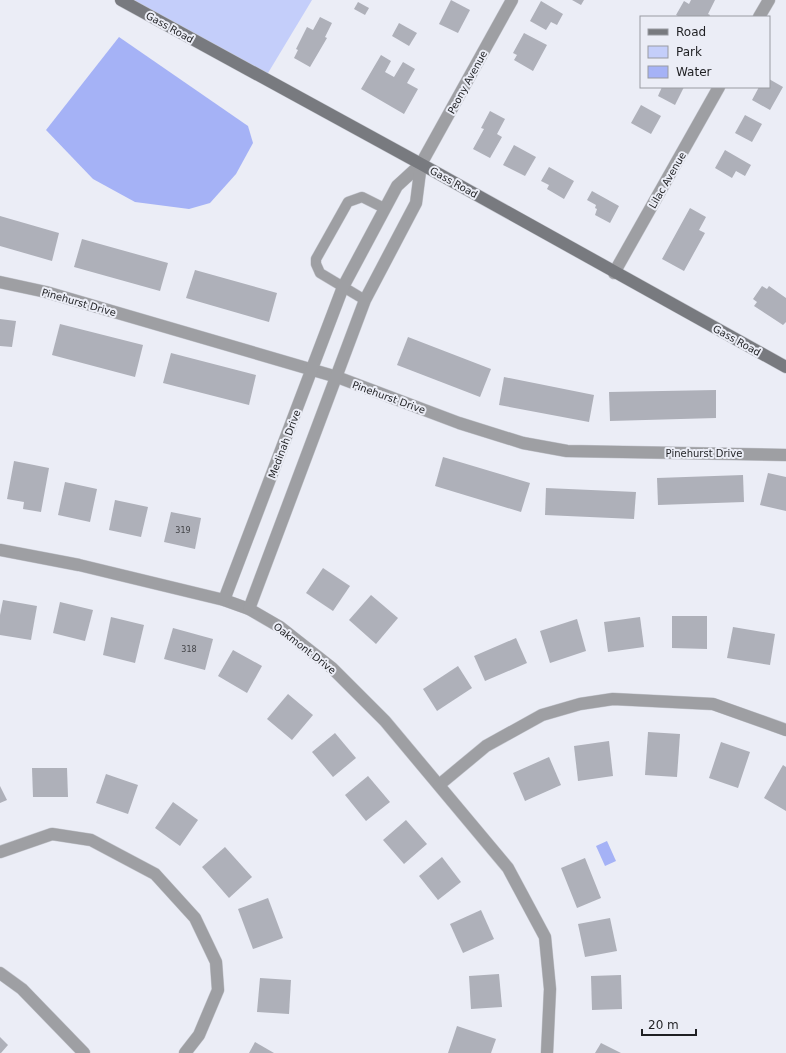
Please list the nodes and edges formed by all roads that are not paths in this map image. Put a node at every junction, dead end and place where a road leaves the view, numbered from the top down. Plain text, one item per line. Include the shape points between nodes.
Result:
1 (120, 0) edge
2 (512, 0) edge
3 (769, 0) edge
4 (760, 16) edge
5 (718, 88) edge
6 (421, 164) junction
7 (384, 208) junction
8 (614, 273) junction
9 (0, 282) edge
10 (343, 287) junction
11 (365, 300) junction
12 (786, 368) edge
13 (312, 370) junction
14 (337, 377) junction
15 (786, 455) edge
16 (0, 550) edge
17 (224, 600) junction
18 (249, 609) junction
19 (786, 730) edge
20 (438, 785) junction
21 (0, 852) edge
22 (0, 972) edge
23 (84, 1053) edge
24 (185, 1053) edge
25 (547, 1053) edge

1 - 6 street, Gass Road
2 - 6 street, Peony Avenue
3 - 4 street
5 - 8 street, Lilac Avenue
6 - 7 street, Medinah Drive via 397,186
6 - 8 street, Gass Road
6 - 11 street via 416,203
7 - 10 street, Medinah Drive
7 - 10 lane via 362,197 348,202 318,254 316,264 320,273
8 - 12 street, Gass Road
9 - 13 street, Pinehurst Drive via 46,292
10 - 11 lane
10 - 13 street, Medinah Drive
11 - 14 street
13 - 14 street, Pinehurst Drive
13 - 17 street, Medinah Drive
14 - 15 street, Pinehurst Drive via 459,423 523,443 568,451
14 - 18 street
16 - 17 street, Oakmont Drive via 63,562
17 - 18 street, Oakmont Drive
18 - 20 street, Oakmont Drive via 280,627 332,668 385,721
19 - 20 street via 713,704 613,698 542,715 486,746
20 - 25 street, Oakmont Drive via 508,868 545,937 550,988
21 - 24 street via 52,834 91,840 155,874 195,918 216,962 218,990 199,1035
22 - 23 street via 22,989

